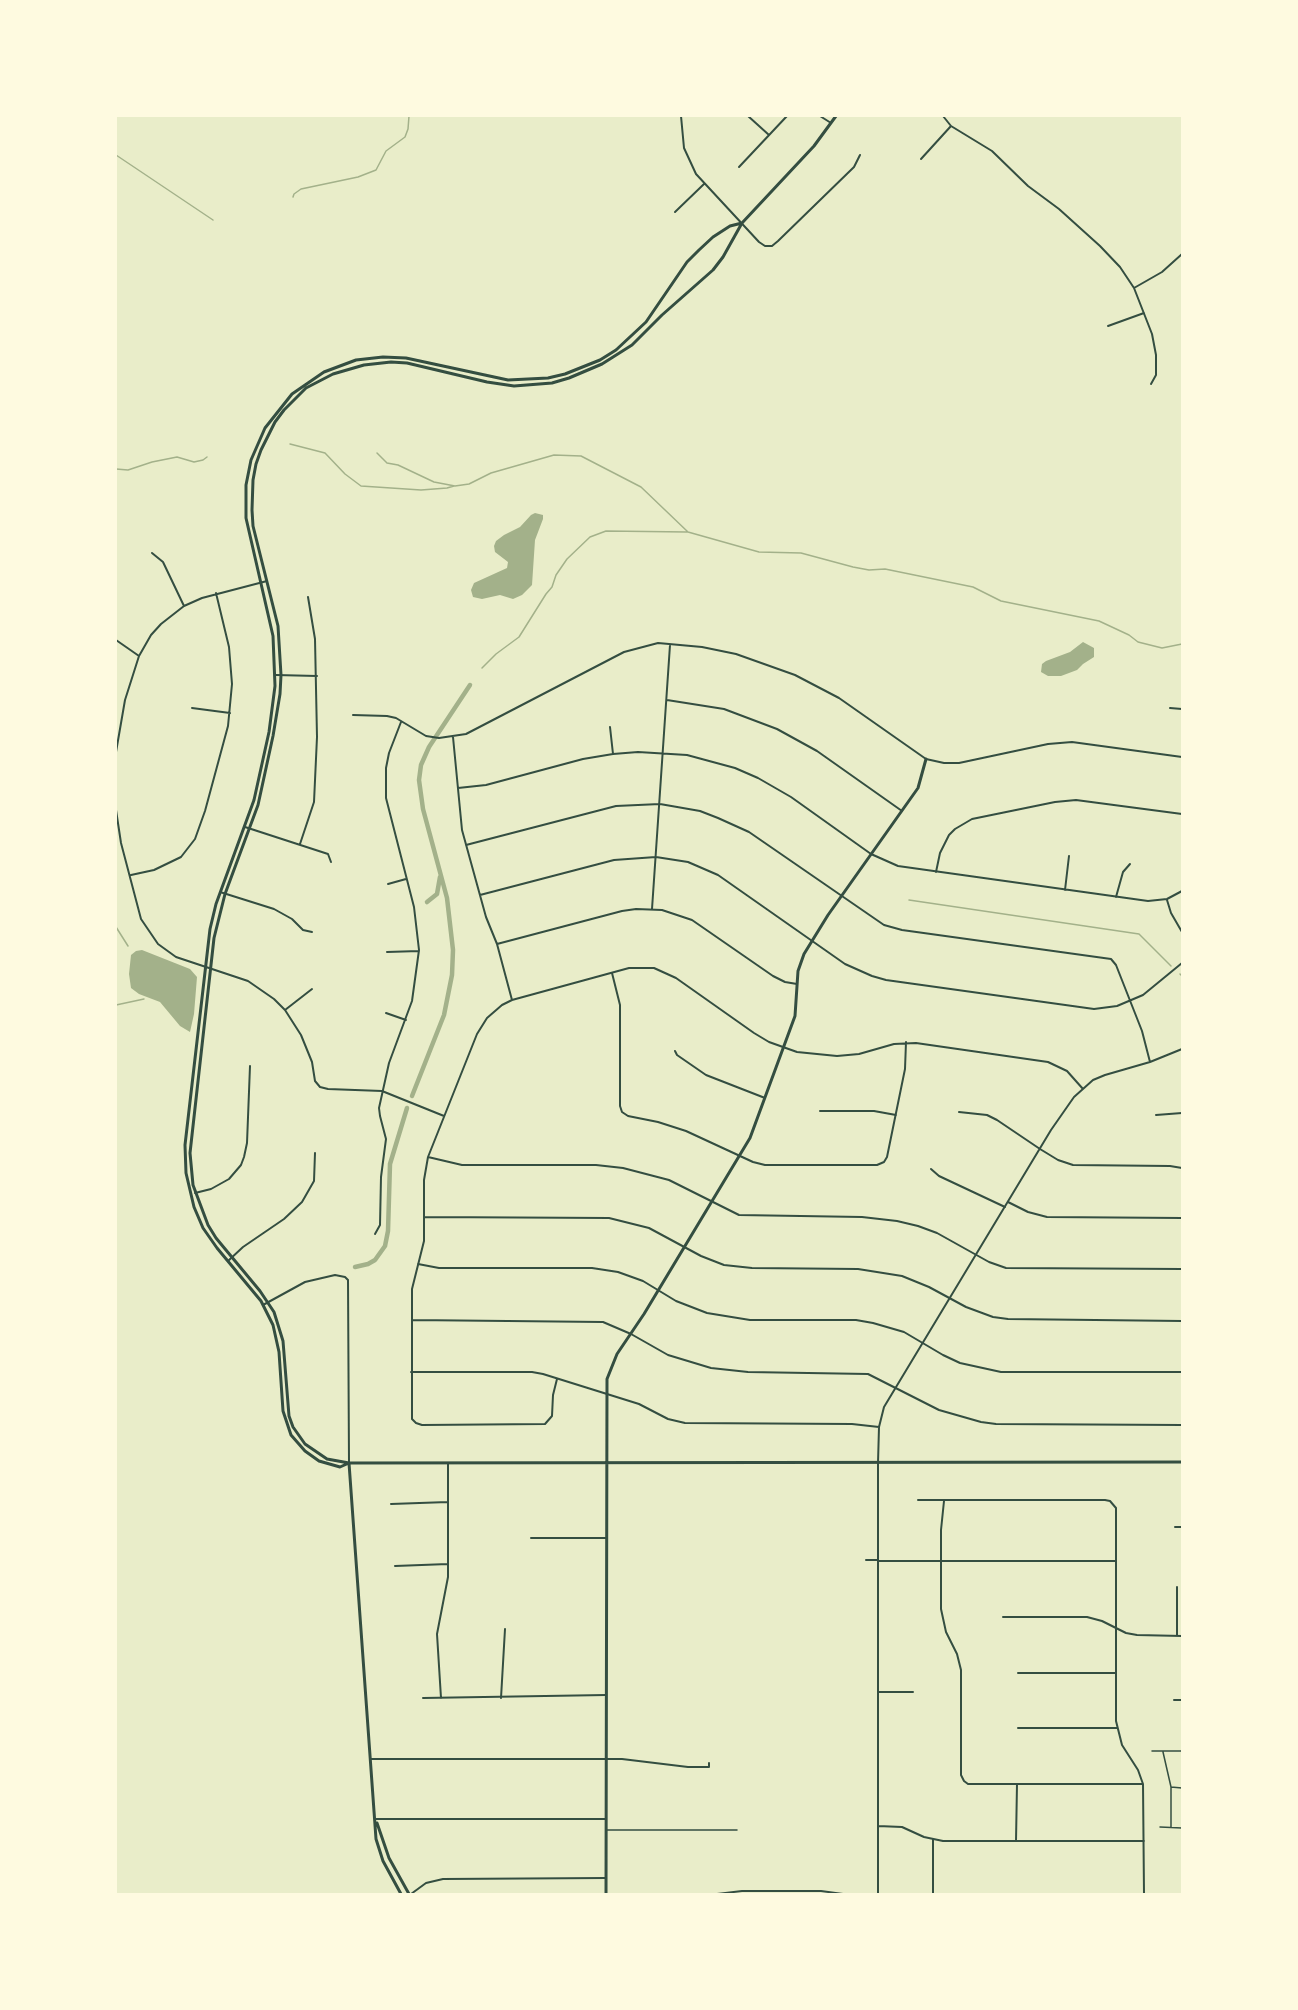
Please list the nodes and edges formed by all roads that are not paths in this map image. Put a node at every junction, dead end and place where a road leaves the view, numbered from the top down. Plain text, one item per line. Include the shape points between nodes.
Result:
1 (681, 116) edge
2 (748, 116) edge
3 (787, 116) edge
4 (820, 116) edge
5 (836, 116) edge
6 (943, 116) edge
7 (1182, 116) edge
8 (831, 123) junction
9 (951, 126) junction
10 (769, 135) junction
11 (1182, 139) edge
12 (860, 155) dead end
13 (921, 159) dead end
14 (739, 167) dead end
15 (704, 184) junction
16 (675, 212) dead end
17 (742, 223) junction
18 (1182, 254) edge
19 (1134, 288) junction
20 (1144, 313) junction
21 (1108, 326) dead end
22 (1151, 384) dead end
23 (152, 553) dead end
24 (267, 580) junction
25 (261, 582) junction
26 (216, 593) junction
27 (308, 597) dead end
28 (184, 606) junction
29 (116, 640) edge
30 (670, 645) junction
31 (139, 656) junction
32 (276, 675) junction
33 (281, 675) junction
34 (317, 676) junction
35 (667, 700) junction
36 (192, 708) dead end
37 (1170, 708) dead end
38 (1182, 709) edge
39 (230, 713) junction
40 (353, 715) dead end
41 (401, 722) junction
42 (610, 728) dead end
43 (453, 737) junction
44 (116, 752) edge
45 (663, 752) junction
46 (613, 754) junction
47 (1182, 756) edge
48 (926, 759) junction
49 (458, 788) junction
50 (660, 804) junction
51 (116, 810) edge
52 (902, 811) junction
53 (1182, 814) edge
54 (245, 827) junction
55 (250, 829) junction
56 (300, 844) junction
57 (466, 844) junction
58 (871, 854) junction
59 (1070, 856) dead end
60 (656, 857) junction
61 (331, 862) dead end
62 (1130, 864) dead end
63 (936, 872) junction
64 (131, 875) junction
65 (406, 879) junction
66 (388, 884) dead end
67 (1065, 890) junction
68 (1182, 891) edge
69 (220, 892) junction
70 (225, 894) junction
71 (480, 895) junction
72 (841, 897) junction
73 (1116, 897) junction
74 (1167, 899) junction
75 (652, 909) junction
76 (312, 932) dead end
77 (1182, 932) edge
78 (812, 940) junction
79 (497, 945) junction
80 (419, 951) junction
81 (387, 952) dead end
82 (1182, 963) edge
83 (205, 966) junction
84 (211, 968) junction
85 (612, 973) junction
86 (797, 984) junction
87 (312, 989) dead end
88 (512, 1000) junction
89 (1130, 1002) junction
90 (285, 1010) junction
91 (386, 1013) dead end
92 (406, 1020) junction
93 (906, 1042) junction
94 (783, 1048) junction
95 (1182, 1049) edge
96 (675, 1051) dead end
97 (1150, 1062) junction
98 (250, 1066) dead end
99 (1083, 1089) junction
100 (382, 1091) junction
101 (765, 1098) junction
102 (820, 1111) dead end
103 (959, 1112) dead end
104 (1182, 1113) edge
105 (896, 1115) junction
106 (1156, 1115) dead end
107 (444, 1116) junction
108 (1040, 1149) junction
109 (315, 1153) dead end
110 (428, 1157) junction
111 (740, 1157) junction
112 (1182, 1168) edge
113 (931, 1169) dead end
114 (195, 1193) junction
115 (190, 1195) junction
116 (712, 1202) junction
117 (1008, 1202) junction
118 (1005, 1207) junction
119 (424, 1217) junction
120 (1182, 1218) edge
121 (375, 1234) dead end
122 (685, 1247) junction
123 (976, 1254) junction
124 (232, 1257) junction
125 (228, 1261) junction
126 (418, 1264) junction
127 (1182, 1269) edge
128 (659, 1290) junction
129 (949, 1299) junction
130 (268, 1301) junction
131 (264, 1305) junction
132 (411, 1320) junction
133 (1182, 1321) edge
134 (631, 1334) junction
135 (922, 1343) junction
136 (411, 1372) junction
137 (1182, 1372) edge
138 (557, 1379) junction
139 (895, 1388) junction
140 (606, 1394) junction
141 (1182, 1425) edge
142 (879, 1427) junction
143 (1182, 1462) edge
144 (349, 1463) junction
145 (448, 1463) junction
146 (606, 1463) junction
147 (878, 1463) junction
148 (918, 1500) dead end
149 (944, 1500) junction
150 (448, 1502) junction
151 (391, 1504) dead end
152 (1175, 1527) dead end
153 (1182, 1527) edge
154 (531, 1538) dead end
155 (606, 1538) junction
156 (866, 1560) dead end
157 (878, 1560) junction
158 (941, 1561) junction
159 (1116, 1561) junction
160 (448, 1564) junction
161 (395, 1566) dead end
162 (1177, 1587) dead end
163 (1003, 1617) dead end
164 (1116, 1628) junction
165 (505, 1629) dead end
166 (1177, 1636) junction
167 (1182, 1636) edge
168 (1018, 1673) dead end
169 (1116, 1673) junction
170 (878, 1692) junction
171 (913, 1692) dead end
172 (606, 1695) junction
173 (423, 1698) dead end
174 (441, 1698) junction
175 (501, 1698) junction
176 (1174, 1700) dead end
177 (1182, 1700) edge
178 (1018, 1728) dead end
179 (1117, 1728) junction
180 (1152, 1751) dead end
181 (1182, 1751) edge
182 (1163, 1752) junction
183 (370, 1759) junction
184 (606, 1759) junction
185 (709, 1763) dead end
186 (1017, 1784) junction
187 (1143, 1784) junction
188 (1171, 1787) junction
189 (1182, 1788) edge
190 (376, 1819) junction
191 (606, 1819) junction
192 (878, 1826) junction
193 (1160, 1827) dead end
194 (1171, 1827) junction
195 (1182, 1828) edge
196 (606, 1830) junction
197 (737, 1830) dead end
198 (933, 1840) junction
199 (1017, 1841) junction
200 (1144, 1841) junction
201 (606, 1878) junction
202 (765, 1893) edge
203 (821, 1893) edge
204 (401, 1894) edge
205 (410, 1894) edge
206 (606, 1894) edge
207 (717, 1894) edge
208 (843, 1894) edge
209 (878, 1894) edge
210 (933, 1894) edge
211 (1144, 1894) edge

1 - 15 street via 684,148
2 - 10 street
3 - 10 street
4 - 8 street
5 - 8 street
6 - 9 street
7 - 11 street
8 - 17 street
9 - 13 street
9 - 19 street via 992,152 1059,209 1110,256
10 - 14 street
12 - 17 street via 854,167 775,244 765,246
15 - 16 street
15 - 17 street
17 - 24 street via 723,257 700,283 632,345 585,372 552,383 514,386 407,363 377,363 347,369 306,388 275,422 254,472 252,510
17 - 25 street via 713,237 687,262 656,310 631,337 584,368 548,378 508,380 418,360 383,357 335,367 304,385 286,400 265,428 248,472 246,518
18 - 19 street via 1162,272
19 - 20 street
20 - 21 street
20 - 22 street via 1156,355 1156,375
23 - 28 street via 163,562
24 - 25 street
24 - 33 street via 278,626
25 - 26 street
25 - 32 street via 273,636
26 - 28 street
26 - 39 street via 231,665
27 - 34 street
28 - 31 street via 161,624
29 - 31 street
30 - 35 street
30 - 43 street via 624,651 476,730
30 - 48 street via 736,654 795,675 839,698
31 - 44 street via 125,700
32 - 33 street
32 - 54 street via 267,744
33 - 34 street
33 - 55 street via 263,786
34 - 56 street via 315,790
35 - 45 street
35 - 52 street via 724,709 777,729 817,751
36 - 39 street
37 - 38 street
39 - 64 street via 208,801 192,846 169,864
40 - 41 street via 387,716
41 - 43 street via 426,736
41 - 65 street via 389,753 385,786
42 - 46 street
43 - 49 street
45 - 46 street
45 - 50 street
45 - 58 street via 711,760 758,778
46 - 49 street via 486,785
47 - 48 street via 1072,742 959,763
48 - 52 street via 918,788
49 - 57 street
50 - 57 street via 602,809
50 - 60 street
50 - 72 street via 700,812 737,826
51 - 64 street
52 - 58 street
53 - 63 street via 1076,800 972,819 949,836
54 - 55 street
54 - 69 street
55 - 56 street
55 - 70 street
56 - 61 street via 328,854
57 - 71 street
58 - 63 street via 898,866
58 - 72 street
59 - 67 street
60 - 71 street via 614,860
60 - 75 street
60 - 78 street via 688,862 718,875
62 - 73 street via 1123,872
63 - 67 street
64 - 83 street via 141,920 152,938 171,955
65 - 66 street
65 - 80 street
67 - 73 street
68 - 74 street
69 - 70 street
69 - 83 street
70 - 76 street via 274,909
70 - 84 street via 215,928
71 - 79 street
72 - 78 street
72 - 89 street via 875,921 893,928 1111,959
73 - 74 street
74 - 77 street
75 - 79 street via 622,911
75 - 86 street via 692,920 773,976
78 - 86 street via 800,962
78 - 89 street via 845,964 886,980 1084,1008
79 - 88 street
80 - 81 street
80 - 92 street
82 - 89 street via 1155,988
83 - 84 street
83 - 115 street via 185,1145
84 - 90 street via 248,981
84 - 114 street via 190,1153
85 - 88 street
85 - 94 street via 640,967 666,972 754,1033
85 - 111 street via 620,1005 623,1113 686,1131
86 - 94 street via 795,1016
87 - 90 street
88 - 107 street via 493,1011 481,1026
89 - 97 street
90 - 100 street via 301,1035 320,1087
91 - 92 street
92 - 100 street
93 - 94 street via 837,1056
93 - 99 street via 1048,1062 1067,1071
93 - 105 street
94 - 101 street
95 - 97 street
96 - 101 street via 706,1075
97 - 99 street via 1105,1075
98 - 114 street via 244,1157 229,1179
99 - 108 street via 1065,1107
100 - 107 street
100 - 121 street via 379,1112 386,1147 380,1225
101 - 111 street
102 - 105 street
103 - 108 street via 997,1119
104 - 106 street
105 - 111 street via 887,1157 881,1163 765,1164
107 - 110 street
108 - 112 street via 1073,1165
108 - 117 street
109 - 124 street via 314,1181 302,1202
110 - 116 street via 462,1165 623,1168 669,1180
110 - 119 street
111 - 116 street
113 - 118 street
114 - 115 street
114 - 124 street via 208,1225
115 - 125 street via 204,1228
116 - 122 street
116 - 123 street via 747,1216 897,1221 937,1233
117 - 118 street
117 - 120 street via 1047,1217
118 - 123 street
119 - 122 street via 609,1218 650,1228
119 - 126 street via 424,1241
122 - 128 street
122 - 129 street via 740,1268 885,1272 916,1281
123 - 127 street via 996,1266 1013,1269
123 - 129 street
124 - 125 street
124 - 130 street
125 - 131 street
126 - 128 street via 439,1268 603,1269 631,1276
126 - 132 street
128 - 134 street
128 - 135 street via 691,1308 722,1317 856,1320 885,1325
129 - 133 street via 978,1313 1008,1319
129 - 135 street
130 - 131 street
130 - 144 street via 283,1341 293,1427 317,1454
130 - 144 street via 305,1282 335,1275 345,1277 349,1283
131 - 144 street via 277,1341 283,1411 291,1435 319,1461 340,1467
132 - 134 street via 594,1320
132 - 136 street
134 - 139 street via 668,1355 711,1368 748,1372 861,1372
134 - 140 street via 612,1364
135 - 137 street via 960,1363 1001,1372
135 - 139 street
136 - 138 street via 532,1372
136 - 138 street via 412,1416 416,1424 545,1424 552,1416
138 - 140 street
139 - 141 street via 939,1410 996,1424
139 - 142 street
140 - 142 street via 685,1423
140 - 146 street
142 - 147 street
143 - 147 street
144 - 145 street
144 - 183 street
145 - 146 street
145 - 150 street
146 - 147 street
146 - 155 street
147 - 157 street
148 - 149 street
149 - 158 street
149 - 159 street via 1105,1500 1114,1504 1116,1512
150 - 151 street
150 - 160 street
152 - 153 street
154 - 155 street
155 - 172 street
156 - 157 street
157 - 158 street
157 - 170 street
158 - 159 street
158 - 186 street via 942,1619 961,1670 962,1778 968,1784
159 - 164 street
160 - 161 street
160 - 174 street via 437,1634
162 - 166 street
163 - 164 street via 1087,1617
164 - 166 street via 1137,1635
164 - 169 street
165 - 175 street
166 - 167 street
168 - 169 street
169 - 179 street
170 - 171 street
170 - 192 street
172 - 175 street
172 - 184 street
173 - 174 street
174 - 175 street
176 - 177 street
178 - 179 street
179 - 187 street
180 - 182 lane
181 - 182 lane
182 - 188 lane
183 - 184 street
183 - 190 street
184 - 185 street via 688,1767 709,1767
184 - 191 street
186 - 187 street
186 - 199 street
187 - 200 street
188 - 189 lane
188 - 194 lane
190 - 191 street
190 - 204 street via 376,1839
190 - 205 street via 389,1858
191 - 196 street
192 - 198 street via 902,1827
192 - 209 street
193 - 194 lane
194 - 195 lane
196 - 197 lane
196 - 201 street
198 - 199 street
198 - 210 street
199 - 200 street
200 - 211 street
201 - 205 street via 443,1879 426,1883
201 - 206 street
202 - 203 street
202 - 207 street
203 - 208 street

